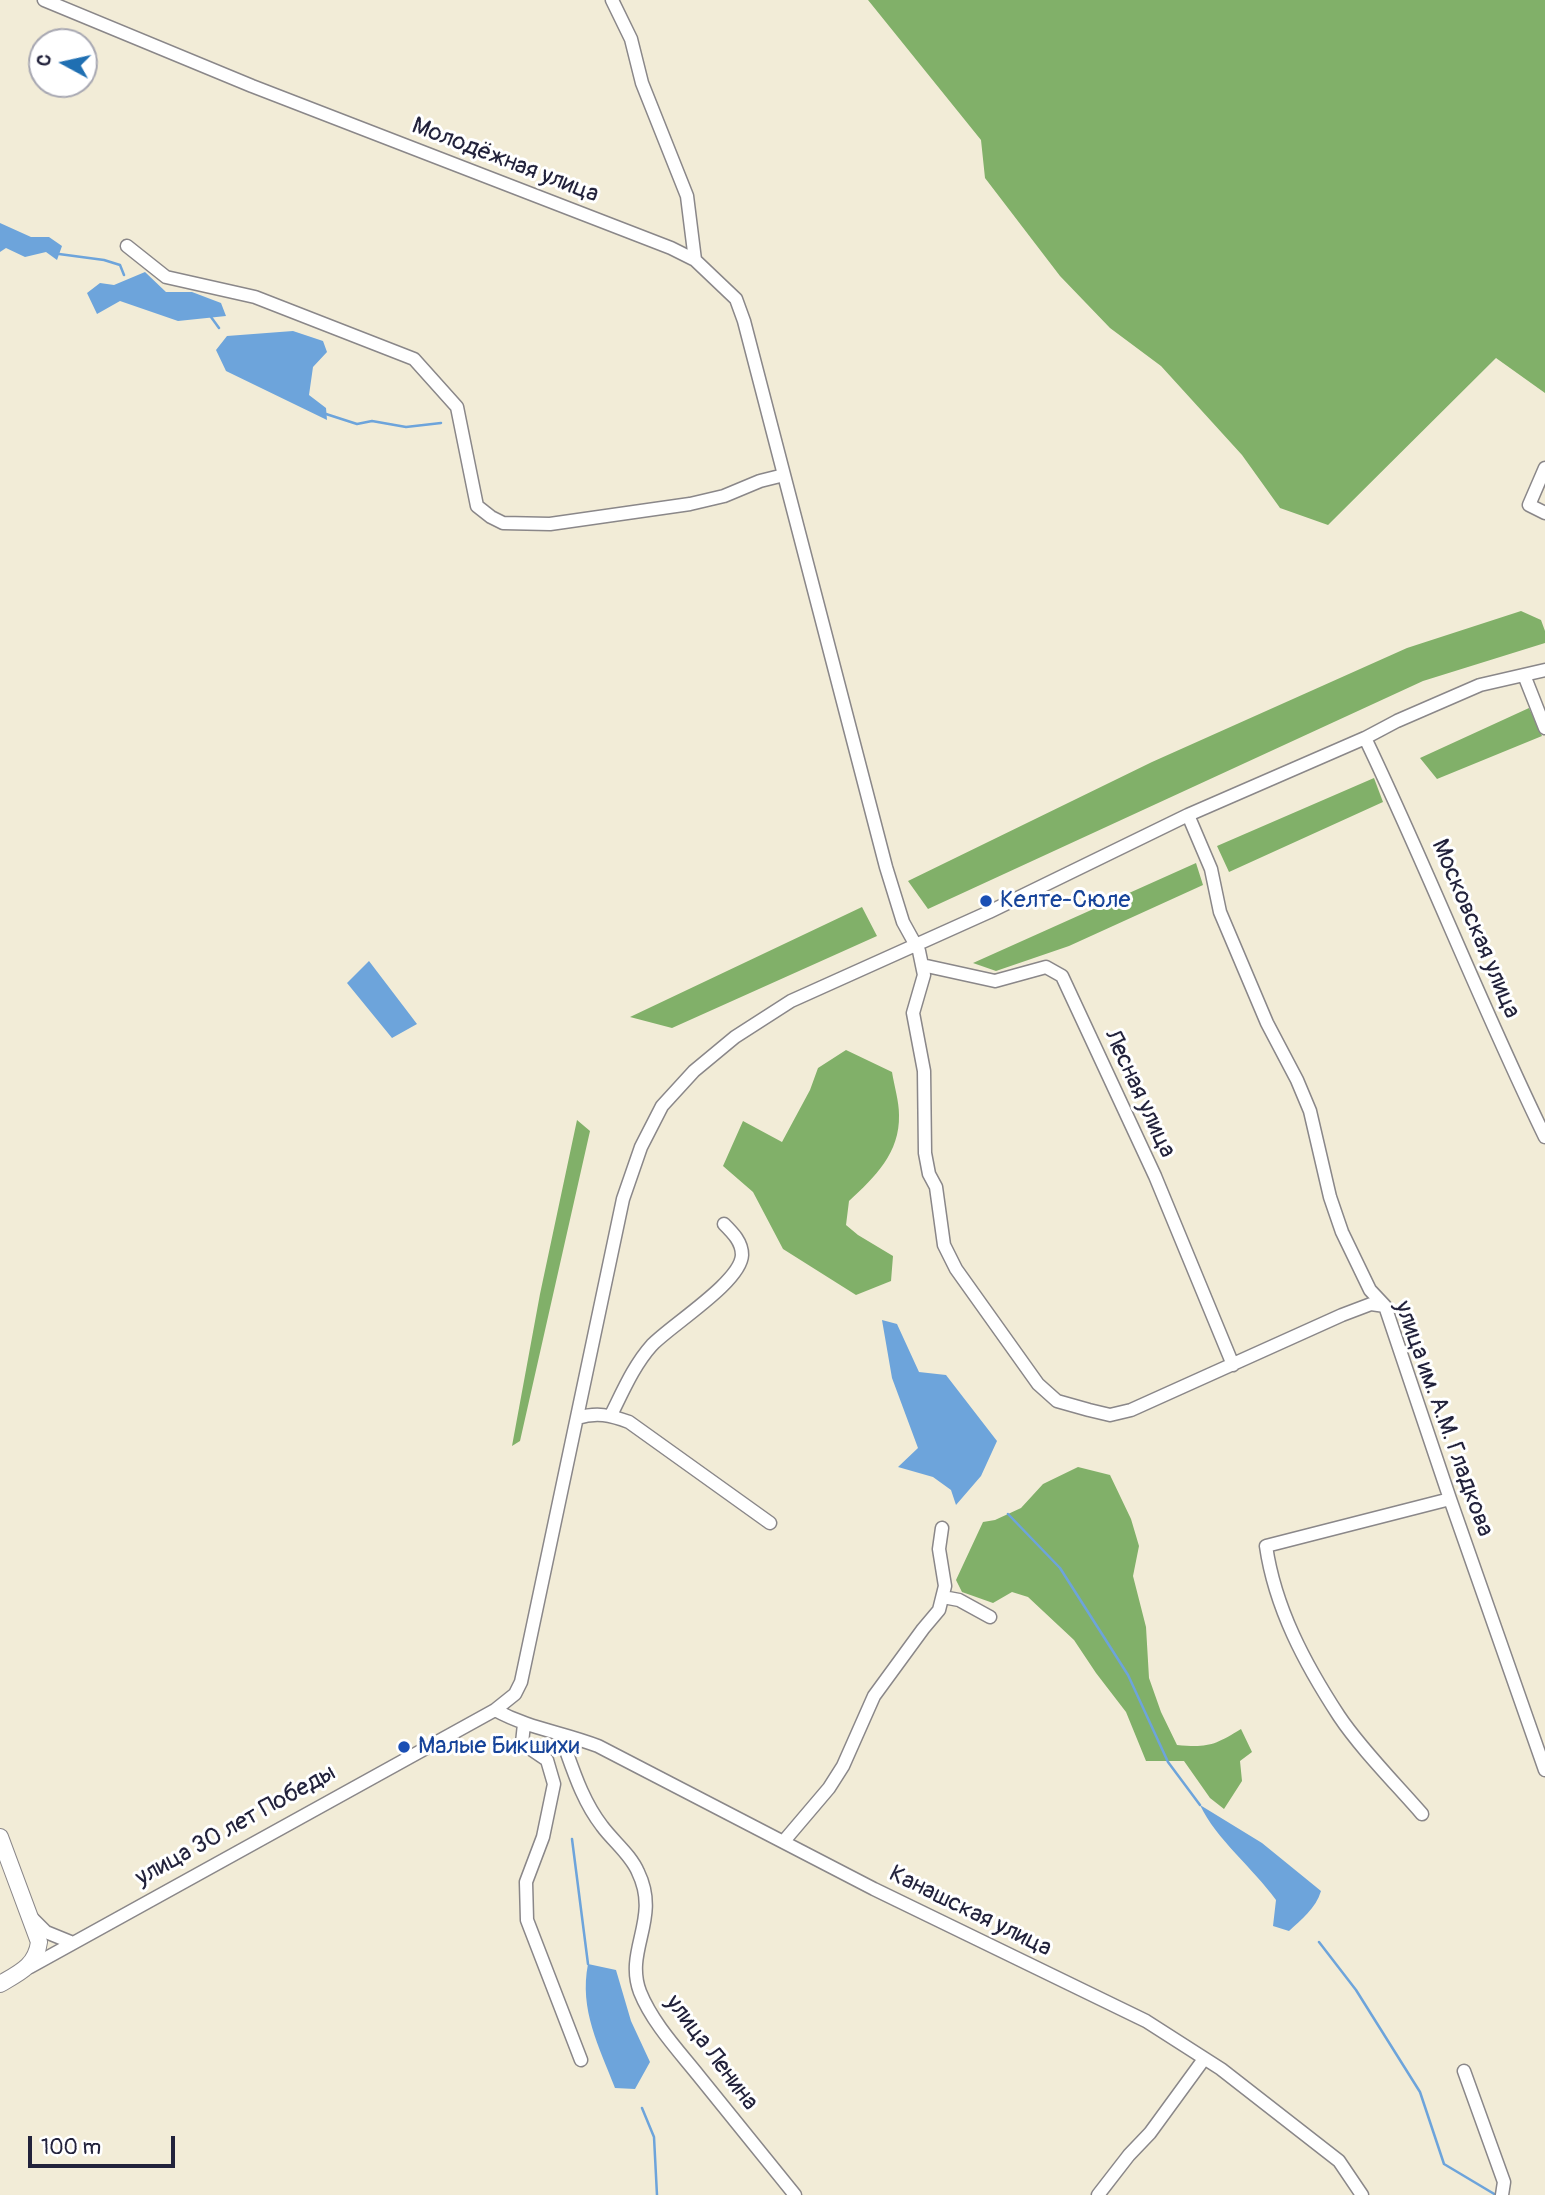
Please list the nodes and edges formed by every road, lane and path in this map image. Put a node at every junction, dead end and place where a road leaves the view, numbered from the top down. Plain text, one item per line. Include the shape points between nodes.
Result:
1 (44, 0) edge
2 (612, 0) edge
3 (127, 246) dead end
4 (695, 260) junction
5 (1545, 468) edge
6 (784, 475) junction
7 (1545, 513) edge
8 (1545, 670) edge
9 (1524, 675) junction
10 (1545, 728) edge
11 (1365, 738) junction
12 (1188, 815) junction
13 (915, 944) junction
14 (922, 965) junction
15 (1545, 1137) edge
16 (724, 1224) dead end
17 (1385, 1306) junction
18 (1233, 1365) junction
19 (611, 1415) junction
20 (577, 1418) junction
21 (1450, 1499) junction
22 (770, 1523) dead end
23 (942, 1528) dead end
24 (943, 1597) junction
25 (990, 1617) dead end
26 (495, 1710) junction
27 (524, 1724) junction
28 (560, 1734) junction
29 (1545, 1770) edge
30 (1422, 1814) dead end
31 (0, 1837) edge
32 (784, 1841) junction
33 (32, 1918) junction
34 (73, 1943) junction
35 (30, 1966) junction
36 (0, 1984) edge
37 (1204, 2059) junction
38 (581, 2060) dead end
39 (1464, 2071) dead end
40 (795, 2195) edge
41 (1098, 2195) edge
42 (1362, 2195) edge
43 (1502, 2195) edge

1 - 4 street, Молодёжная улица
2 - 4 street via 631,39 642,83 687,196
3 - 6 street via 166,277 256,297 414,359 457,407 477,506 503,523 550,524 690,504
4 - 6 street, Молодёжная улица via 736,299
5 - 7 street via 1529,505
6 - 13 street, Молодёжная улица via 886,867
8 - 9 street, улица 30 лет Победы
9 - 10 street
9 - 11 street, улица 30 лет Победы via 1480,685
11 - 12 street, улица 30 лет Победы
11 - 15 street, Московская улица
12 - 13 street, улица 30 лет Победы
12 - 17 street, улица им. А.М. Гладкова via 1211,869 1220,912 1310,1111 1342,1232 1370,1290
13 - 14 street
13 - 20 street, улица 30 лет Победы via 791,1001 735,1037 662,1106 641,1147 624,1199
14 - 18 street, Лесная улица via 995,981 1046,967 1062,976 1122,1102
14 - 18 street via 924,975 913,1013 924,1071 925,1153 936,1187 944,1245 956,1269 1038,1384 1057,1401 1110,1415
16 - 19 street via 737,1238 740,1265 720,1289 649,1349
17 - 18 street via 1371,1304
17 - 21 street, улица им. А.М. Гладкова
19 - 20 street
19 - 22 street via 629,1422
20 - 26 street, улица 30 лет Победы via 521,1682 515,1694
21 - 29 street, улица им. А.М. Гладкова
21 - 30 street via 1266,1546 1270,1574 1297,1645 1340,1718
23 - 24 street
24 - 25 street via 959,1600
24 - 32 street via 939,1610 874,1696 829,1788
26 - 27 street, Канашская улица
26 - 34 street, улица 30 лет Победы
27 - 28 street, Канашская улица
27 - 38 street via 522,1743 547,1760 554,1784 543,1837 526,1882 527,1920
28 - 32 street, Канашская улица via 598,1746
28 - 40 street, улица Ленина via 600,1825 638,1869 646,1894 648,1907 636,1959 640,1992 663,2032
31 - 33 main road
32 - 37 street, Канашская улица via 1146,2021
33 - 34 street via 46,1932
33 - 35 main road via 40,1942
34 - 35 street, улица 30 лет Победы
35 - 36 main road, улица 30 лет Победы
37 - 41 street
37 - 42 street, Канашская улица via 1339,2161
39 - 43 street via 1504,2182

